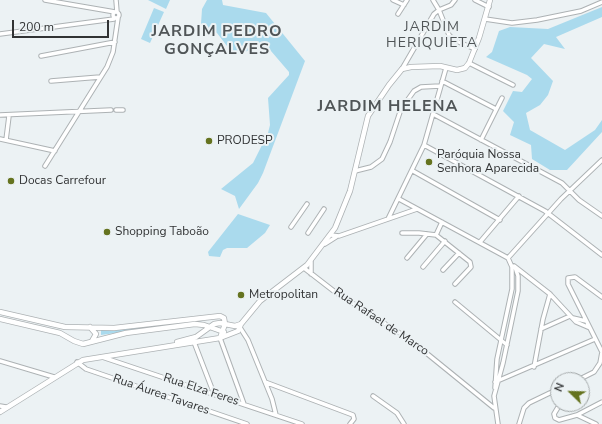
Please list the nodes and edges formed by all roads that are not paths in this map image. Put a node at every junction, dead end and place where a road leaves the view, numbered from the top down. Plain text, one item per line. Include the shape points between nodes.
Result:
1 (45, 0) edge
2 (116, 0) edge
3 (393, 0) edge
4 (407, 0) edge
5 (433, 0) edge
6 (455, 0) edge
7 (475, 0) edge
8 (490, 0) edge
9 (602, 2) edge
10 (404, 5) junction
11 (489, 7) junction
12 (439, 10) junction
13 (116, 12) junction
14 (398, 14) dead end
15 (116, 18) junction
16 (485, 19) junction
17 (0, 34) edge
18 (115, 42) junction
19 (475, 49) junction
20 (41, 56) dead end
21 (408, 58) junction
22 (469, 63) junction
23 (411, 67) junction
24 (446, 68) junction
25 (402, 70) junction
26 (100, 77) junction
27 (442, 80) junction
28 (51, 81) dead end
29 (513, 85) dead end
30 (440, 86) junction
31 (502, 98) dead end
32 (496, 109) junction
33 (111, 110) dead end
34 (116, 110) dead end
35 (123, 110) dead end
36 (79, 112) junction
37 (433, 114) junction
38 (0, 115) edge
39 (9, 116) junction
40 (0, 139) edge
41 (6, 140) junction
42 (481, 140) junction
43 (424, 144) junction
44 (55, 151) junction
45 (602, 160) edge
46 (45, 166) dead end
47 (355, 171) junction
48 (413, 171) junction
49 (570, 191) junction
50 (519, 196) junction
51 (399, 199) junction
52 (307, 204) dead end
53 (324, 209) dead end
54 (417, 209) junction
55 (547, 214) junction
56 (602, 216) edge
57 (388, 218) junction
58 (500, 220) junction
59 (442, 222) junction
60 (291, 227) dead end
61 (335, 228) junction
62 (308, 233) dead end
63 (402, 234) dead end
64 (427, 234) junction
65 (331, 235) junction
66 (436, 235) junction
67 (338, 236) junction
68 (445, 241) junction
69 (480, 242) junction
70 (324, 244) junction
71 (459, 253) junction
72 (602, 255) edge
73 (406, 258) dead end
74 (508, 258) junction
75 (310, 262) junction
76 (423, 267) dead end
77 (513, 267) junction
78 (304, 268) junction
79 (443, 270) dead end
80 (312, 275) junction
81 (455, 284) dead end
82 (513, 285) junction
83 (518, 285) junction
84 (550, 294) junction
85 (602, 297) edge
86 (455, 302) dead end
87 (0, 312) edge
88 (570, 316) junction
89 (0, 320) edge
90 (586, 320) junction
91 (225, 324) junction
92 (192, 325) junction
93 (88, 326) junction
94 (209, 326) junction
95 (240, 326) junction
96 (590, 328) junction
97 (541, 329) junction
98 (222, 332) junction
99 (233, 333) junction
100 (220, 338) junction
101 (195, 339) junction
102 (595, 339) junction
103 (502, 340) junction
104 (90, 342) junction
105 (507, 345) junction
106 (100, 356) junction
107 (0, 361) edge
108 (77, 362) junction
109 (534, 367) junction
110 (590, 374) edge
111 (54, 377) junction
112 (265, 382) junction
113 (495, 382) junction
114 (550, 393) edge
115 (214, 394) junction
116 (374, 396) dead end
117 (602, 402) edge
118 (244, 404) junction
119 (0, 406) edge
120 (6, 407) junction
121 (494, 408) junction
122 (0, 412) edge
123 (555, 412) edge
124 (276, 415) junction
125 (577, 415) junction
126 (497, 422) edge
127 (247, 424) edge
128 (302, 424) edge
129 (350, 424) edge
130 (404, 424) edge
131 (490, 424) edge
132 (519, 424) edge
133 (596, 424) edge

1 - 13 street
2 - 13 street
3 - 10 street
4 - 10 street
5 - 12 street
6 - 12 street via 451,5
7 - 11 street
8 - 11 main road
9 - 16 street via 581,11 537,20 512,23
10 - 14 street
11 - 16 main road
12 - 19 street via 451,38
12 - 21 street via 431,18
13 - 15 street via 113,15
15 - 17 street
15 - 18 street
16 - 19 main road
18 - 20 street
18 - 26 street via 110,60
19 - 22 main road
21 - 23 street
21 - 25 street
22 - 24 main road via 460,69
22 - 29 street
23 - 24 main road via 430,65
23 - 25 main road
24 - 27 street
25 - 47 main road via 371,110
26 - 28 street
26 - 36 street
27 - 30 street
27 - 32 street
30 - 37 street
30 - 47 street via 421,87 414,91 401,109 380,162
31 - 32 street
32 - 42 street
33 - 36 street
34 - 35 street
36 - 39 street
36 - 44 street
37 - 42 street
37 - 43 street
38 - 39 street
39 - 41 street
40 - 41 street
41 - 44 street
42 - 49 street via 562,183
43 - 48 street
43 - 50 street
44 - 46 street
45 - 49 street
47 - 61 main road via 346,206
48 - 51 street
48 - 58 street
49 - 55 street
49 - 56 street
50 - 55 street
50 - 58 street
51 - 54 street
51 - 57 street
52 - 60 street
53 - 62 street
54 - 57 street
54 - 59 street
55 - 72 street
55 - 74 street
57 - 67 street
58 - 69 street
59 - 66 street
59 - 69 street
61 - 65 main road
61 - 67 street
63 - 64 street
64 - 66 street
64 - 73 street
65 - 67 street
65 - 70 main road
66 - 68 street
67 - 70 street
68 - 71 street
68 - 76 street
69 - 74 street
70 - 75 main road
71 - 79 street
71 - 81 street via 470,262 471,267
74 - 77 street
75 - 78 main road
75 - 80 street
77 - 82 street
77 - 83 street
77 - 84 street
78 - 80 street, Rua Rafael de Marco
78 - 95 main road via 264,296
80 - 121 street, Rua Rafael de Marco via 409,339
82 - 83 street
82 - 103 street
83 - 105 street
84 - 88 street
84 - 97 street
85 - 90 street via 575,277 568,278 568,284
86 - 103 street
87 - 93 main road via 57,326
88 - 90 street
88 - 96 street via 581,326
88 - 97 street
89 - 104 main road via 60,333 79,344
90 - 96 street
91 - 93 main road via 224,318 217,316 114,328
91 - 94 main road
91 - 95 main road
91 - 98 main road
92 - 94 main road
92 - 101 main road via 199,329
92 - 104 main road via 126,333
93 - 104 main road via 96,334
94 - 98 main road
94 - 101 main road
95 - 99 main road via 238,331
95 - 112 street
96 - 102 street
97 - 109 street
98 - 99 main road
98 - 100 main road
99 - 100 main road
100 - 101 main road
100 - 118 street
101 - 106 main road
101 - 115 street
102 - 109 street
102 - 110 street via 602,352 598,367
103 - 105 street
103 - 113 street
105 - 113 street
106 - 108 main road
106 - 115 street, Rua Elza Feres
107 - 111 street
108 - 111 main road
108 - 127 street, Rua Áurea Tavares via 86,369
109 - 113 street
111 - 120 main road
112 - 124 street
112 - 129 street via 351,414 354,419
113 - 121 street
114 - 132 street via 524,408
115 - 118 street, Rua Elza Feres
116 - 130 street via 397,414
117 - 125 street
118 - 124 street, Rua Elza Feres
119 - 120 street
120 - 122 main road
121 - 126 street
123 - 125 street via 557,420
124 - 128 street, Rua Elza Feres
125 - 133 street
126 - 131 street

